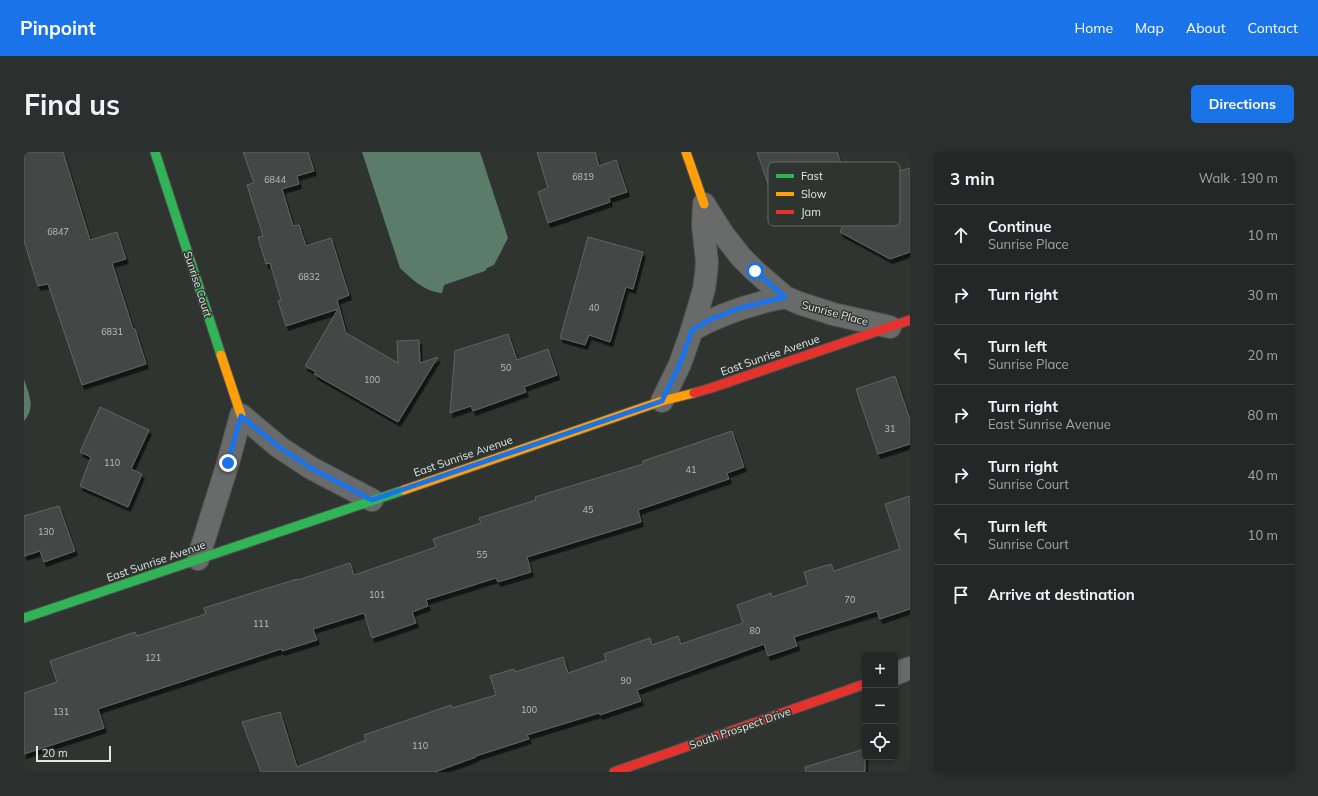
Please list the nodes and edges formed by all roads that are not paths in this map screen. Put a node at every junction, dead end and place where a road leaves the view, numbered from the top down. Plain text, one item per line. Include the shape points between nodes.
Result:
1 (155, 152) edge
2 (686, 152) edge
3 (704, 204) junction
4 (785, 297) junction
5 (900, 323) edge
6 (692, 330) junction
7 (662, 401) junction
8 (241, 416) junction
9 (372, 500) junction
10 (198, 559) junction
11 (24, 618) edge
12 (910, 668) edge
13 (898, 673) edge
14 (862, 685) edge
15 (614, 772) edge

1 - 8 street, Sunrise Court
2 - 3 street, Sunrise Place
3 - 4 street, Sunrise Place via 741,257
3 - 6 street, Sunrise Place via 706,274
4 - 5 street, Sunrise Place via 833,314
4 - 6 street via 740,308 711,319
5 - 7 street, East Sunrise Avenue via 711,388
6 - 7 street, Sunrise Place via 680,364
7 - 9 street, East Sunrise Avenue
8 - 9 street via 279,447 311,468
8 - 10 street
9 - 10 street, East Sunrise Avenue
10 - 11 street, East Sunrise Avenue
12 - 13 street
14 - 15 street, South Prospect Drive

